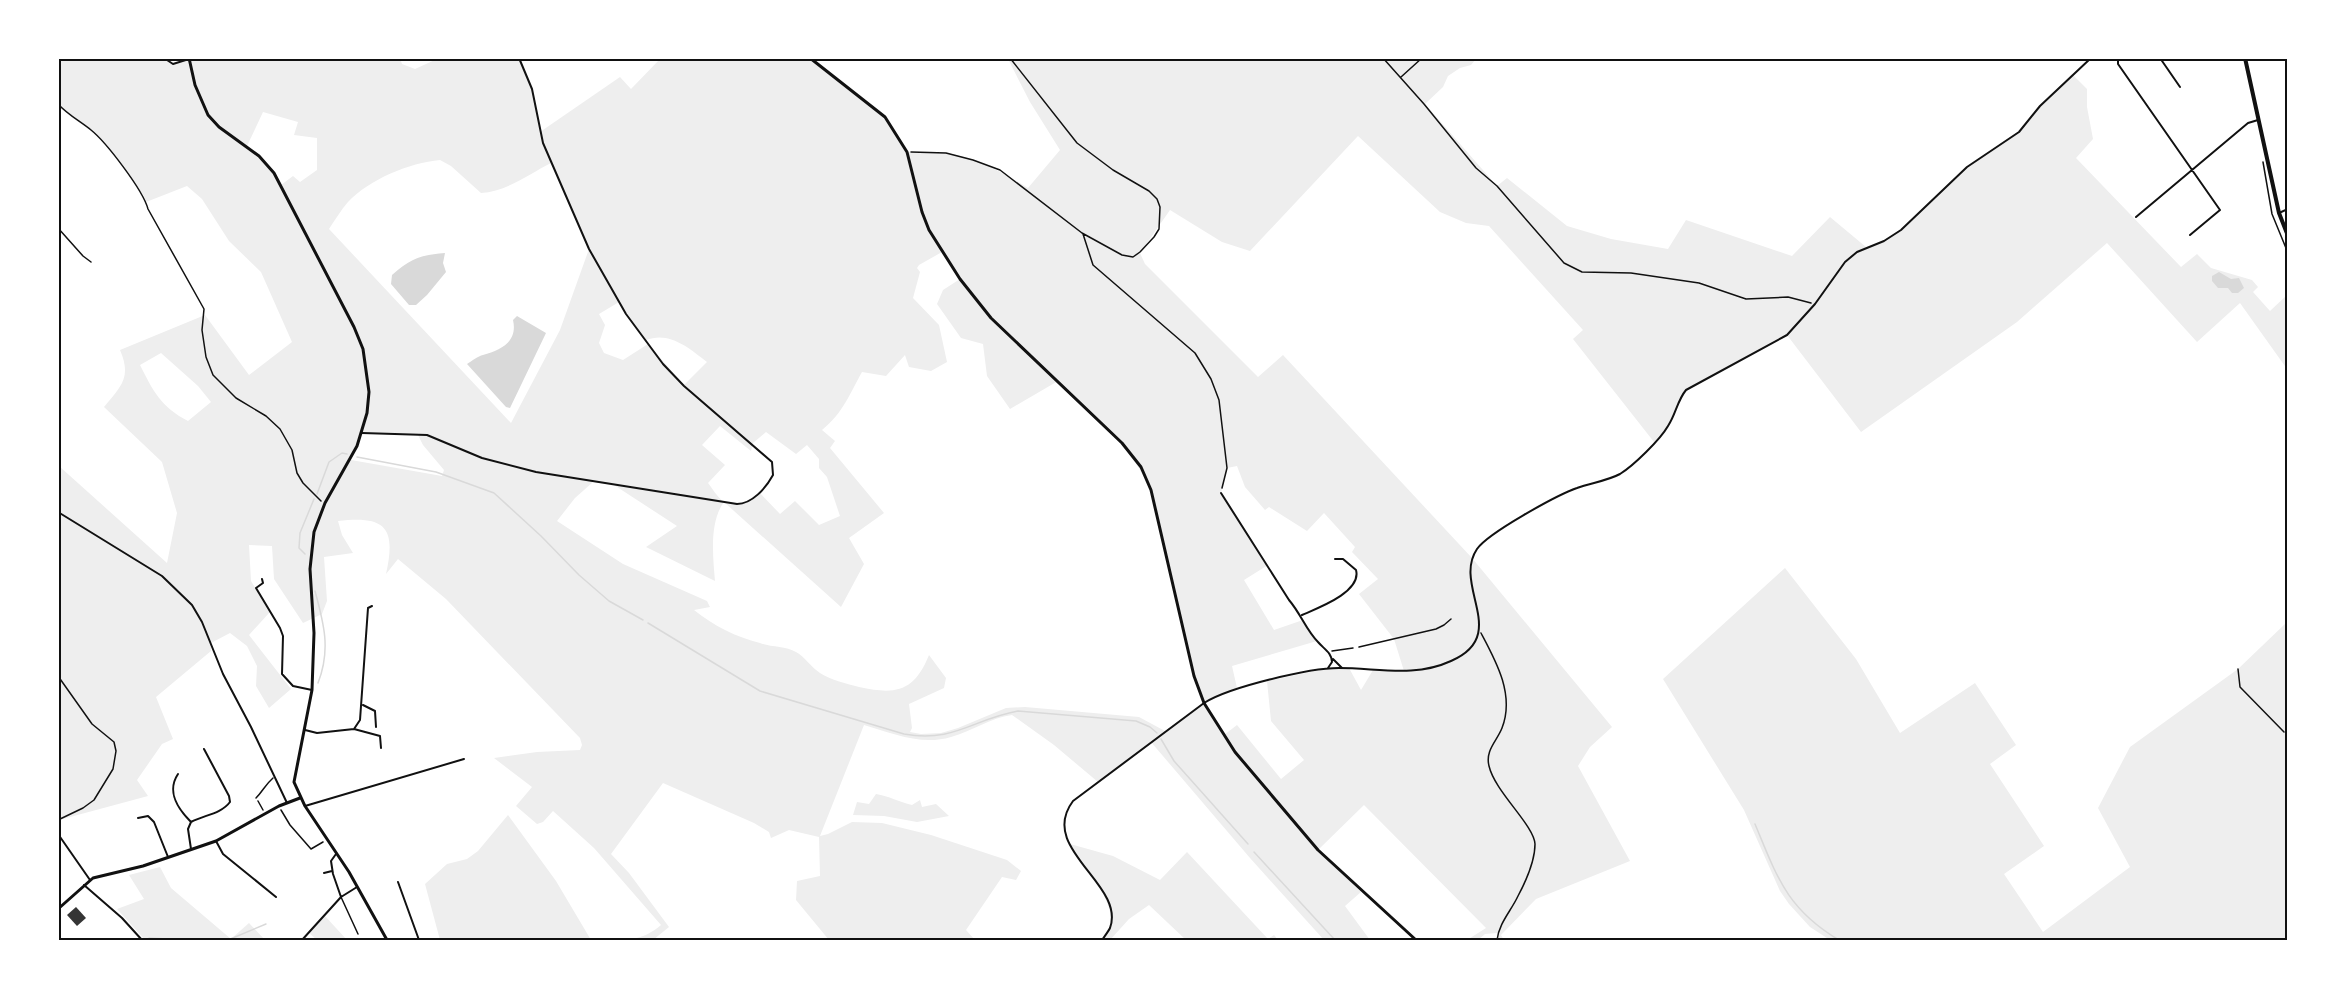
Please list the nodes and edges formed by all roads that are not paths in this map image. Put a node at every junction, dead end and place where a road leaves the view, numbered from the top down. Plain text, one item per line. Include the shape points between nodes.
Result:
1 (164, 58) edge
2 (519, 58) edge
3 (810, 58) edge
4 (2091, 58) edge
5 (2118, 58) edge
6 (2160, 58) edge
7 (2245, 58) edge
8 (189, 59) edge
9 (2180, 87) dead end
10 (2258, 120) junction
11 (2193, 169) junction
12 (2288, 209) edge
13 (2279, 213) junction
14 (2136, 217) dead end
15 (2190, 235) dead end
16 (2288, 236) edge
17 (362, 433) junction
18 (1221, 493) road end
19 (58, 512) edge
20 (1335, 559) dead end
21 (262, 579) dead end
22 (372, 606) dead end
23 (1302, 615) junction
24 (1333, 658) junction
25 (1328, 668) junction
26 (1342, 668) junction
27 (312, 690) junction
28 (1204, 703) junction
29 (363, 705) junction
30 (376, 727) dead end
31 (354, 729) junction
32 (305, 730) junction
33 (381, 748) dead end
34 (204, 749) dead end
35 (464, 759) dead end
36 (178, 774) dead end
37 (274, 778) junction
38 (256, 798) road end
39 (300, 798) junction
40 (287, 803) junction
41 (305, 806) junction
42 (138, 818) dead end
43 (191, 822) junction
44 (58, 834) edge
45 (216, 841) junction
46 (191, 849) junction
47 (336, 854) junction
48 (168, 857) junction
49 (332, 871) junction
50 (324, 873) dead end
51 (90, 880) junction
52 (398, 882) dead end
53 (84, 885) junction
54 (357, 886) junction
55 (276, 897) dead end
56 (341, 897) junction
57 (58, 909) edge
58 (358, 934) dead end
59 (142, 940) edge
60 (302, 940) edge
61 (387, 940) edge
62 (419, 940) edge
63 (1102, 940) edge
64 (1416, 940) edge

1 - 8 street via 173,64
2 - 17 street via 532,89 540,132 551,162 590,249 626,314 684,386 772,462 773,476 750,501 737,504 536,472 482,458 428,435
3 - 28 street via 885,117 907,152 929,230 991,318 1114,435 1141,467 1151,490 1194,676
4 - 26 street via 2040,106 2019,132 1967,167 1901,230 1851,257 1787,335 1686,390 1668,426 1631,465 1618,475 1567,492 1480,544 1470,569 1479,630 1476,642 1459,657 1426,670
5 - 11 street via 2118,64
6 - 9 street
7 - 10 main road
8 - 17 street via 208,116 260,156 274,173 354,327 363,349 369,392
10 - 11 street via 2248,123
10 - 13 main road
11 - 14 street
11 - 15 street via 2220,210
12 - 13 street
13 - 16 main road
17 - 27 street via 325,503 311,550 315,633
18 - 23 street
19 - 37 street via 162,576 192,605
20 - 23 street via 1343,559 1356,570 1351,588
21 - 27 street via 256,588 283,636 282,674 293,686
22 - 29 street via 368,608
23 - 24 street via 1310,633
24 - 25 street
24 - 26 street
25 - 26 street
25 - 28 street via 1237,688
27 - 32 street
28 - 63 street via 1066,810 1066,837 1108,905 1110,928
28 - 64 street via 1235,752 1318,850
29 - 30 street via 375,711
29 - 31 street
31 - 32 street via 324,733
31 - 33 street via 380,736
32 - 39 street via 294,782
34 - 43 street via 230,802
35 - 41 street
36 - 43 street via 172,787 174,798
37 - 38 lane
37 - 40 street
39 - 40 street
39 - 41 street
40 - 45 street
41 - 47 street
42 - 48 street via 148,816 154,822
43 - 46 street
44 - 51 street
45 - 46 street
45 - 55 street via 223,854
46 - 48 street
47 - 49 street via 331,861
47 - 54 street
48 - 51 street
49 - 50 street
49 - 56 street
51 - 53 street
52 - 62 street
53 - 57 street
53 - 59 street
54 - 56 street
54 - 61 street
56 - 58 lane
56 - 60 street

